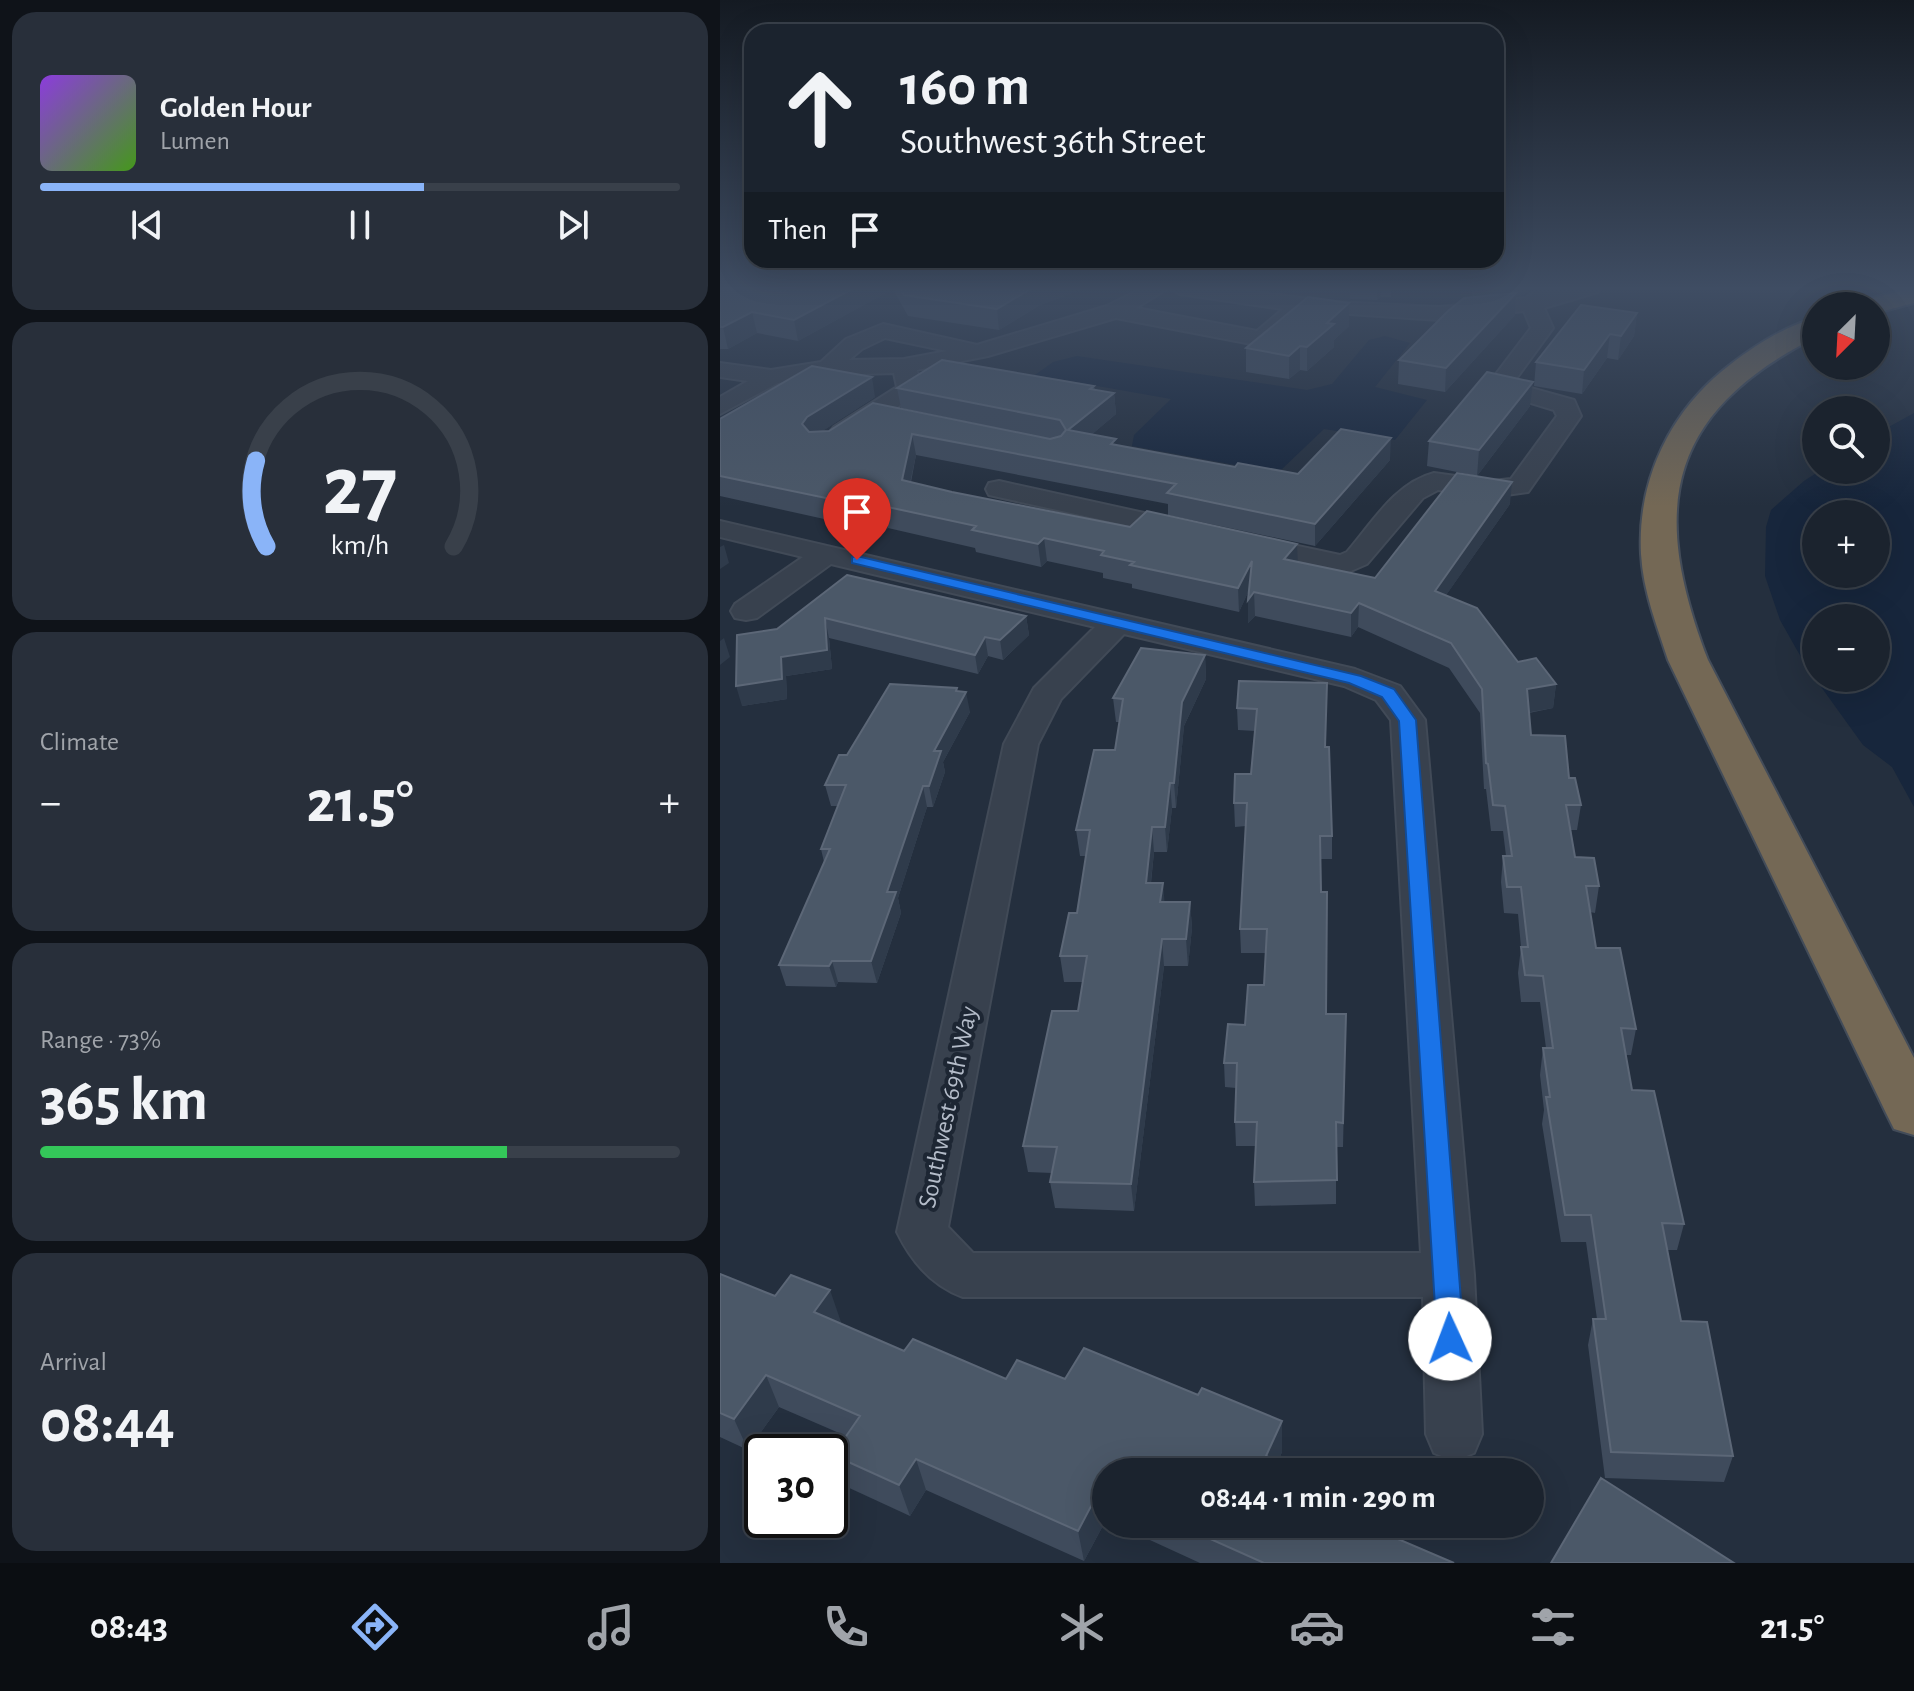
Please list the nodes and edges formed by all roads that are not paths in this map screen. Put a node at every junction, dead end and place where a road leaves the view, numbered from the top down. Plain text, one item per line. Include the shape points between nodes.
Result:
1 (836, 361) edge
2 (930, 361) edge
3 (1518, 361) edge
4 (1753, 361) edge
5 (904, 366) junction
6 (828, 368) junction
7 (720, 370) edge
8 (771, 377) junction
9 (720, 407) edge
10 (872, 413) junction
11 (902, 419) edge
12 (823, 445) edge
13 (1032, 465) edge
14 (720, 529) edge
15 (828, 553) junction
16 (746, 611) dead end
17 (1118, 622) junction
18 (1914, 1113) edge
19 (1448, 1275) junction
20 (1454, 1434) dead end

1 - 6 street
2 - 5 street
3 - 13 street via 1499,386 1565,405 1569,416 1519,486 1492,489 1434,481 1413,492 1357,558 1344,565 999,489
4 - 18 highway via 1731,376 1690,423 1671,457 1658,517 1666,601 1688,660
5 - 6 street
5 - 10 street via 909,389
6 - 8 street
7 - 8 street
8 - 9 street
10 - 11 street
10 - 12 street
14 - 15 street
15 - 16 street
15 - 17 street
17 - 19 street via 1355,679 1388,693 1408,720
17 - 19 street, Southwest 69th Way via 1046,695 1021,744 922,1232 963,1275
19 - 20 street

